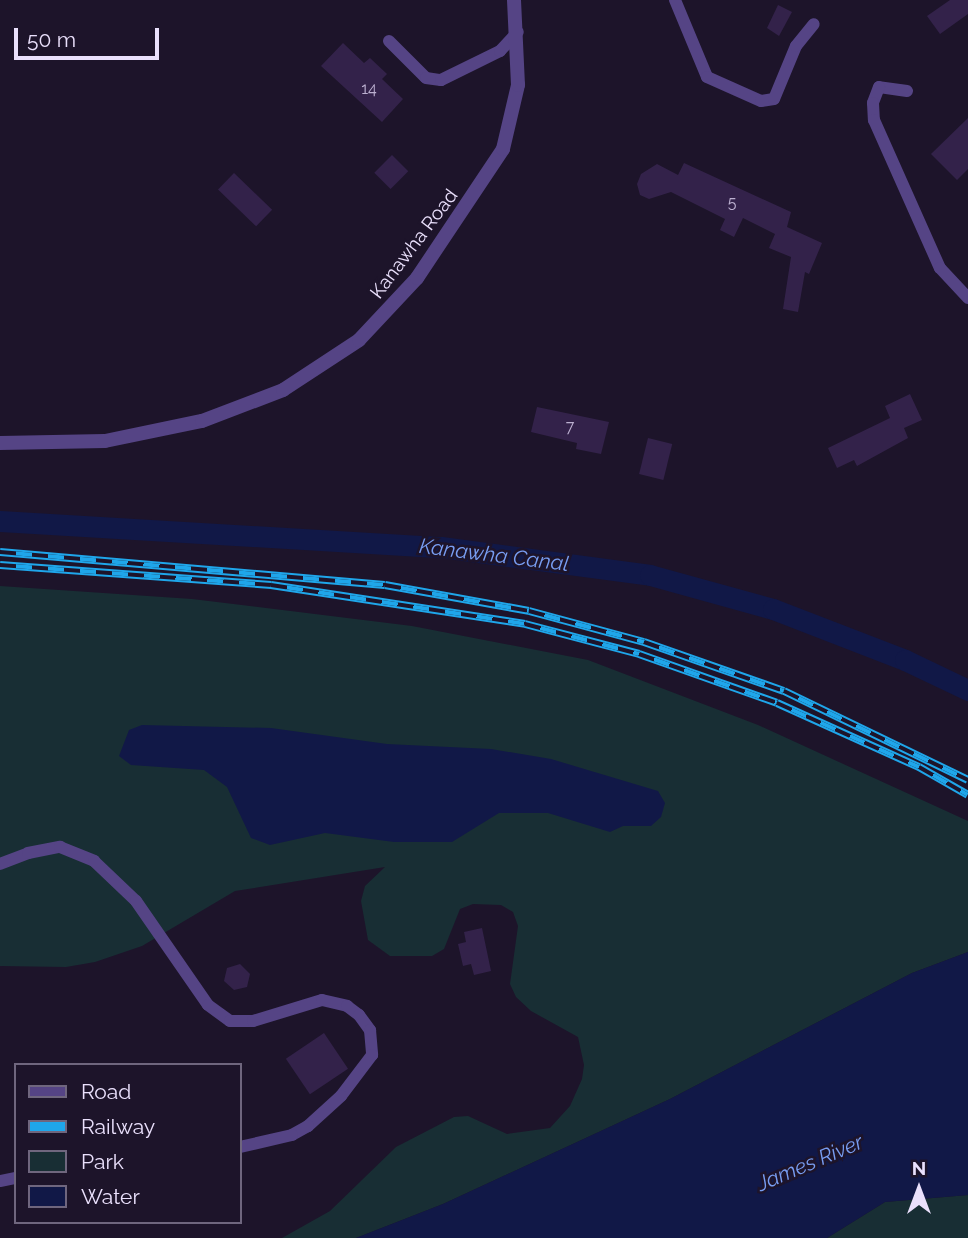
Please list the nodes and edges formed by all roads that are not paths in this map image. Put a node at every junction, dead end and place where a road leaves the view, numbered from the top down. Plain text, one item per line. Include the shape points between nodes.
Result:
1 (514, 0) edge
2 (675, 0) edge
3 (814, 24) dead end
4 (518, 32) junction
5 (388, 41) dead end
6 (907, 91) dead end
7 (968, 298) edge
8 (0, 443) edge
9 (0, 864) edge
10 (242, 1147) edge

1 - 4 street, Kanawha Road
2 - 3 lane via 707,77 761,101 774,99 796,46
4 - 5 lane via 500,51 441,80 426,78
4 - 8 street, Kanawha Road via 513,120 489,176 417,278 335,359 283,390 202,421 105,440
6 - 7 lane via 879,87 873,103 874,120 940,268
9 - 10 lane via 60,848 94,861 136,901 208,1004 230,1021 254,1021 322,1000 347,1006 359,1015 370,1030 372,1055 341,1096 292,1135

